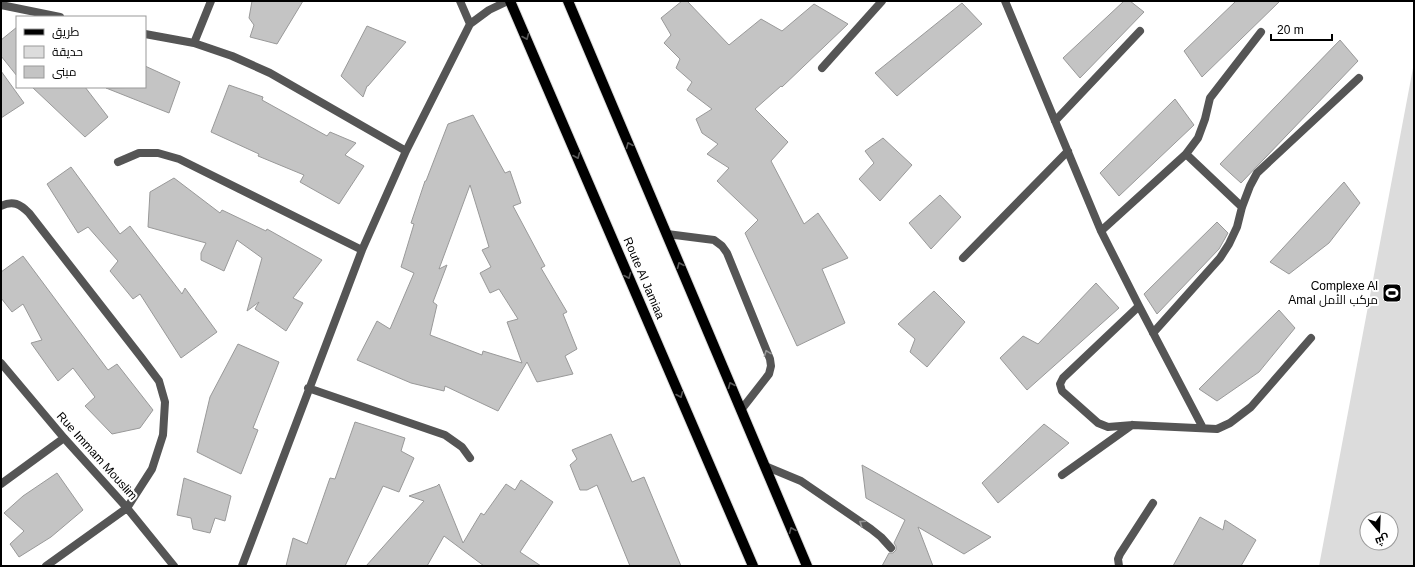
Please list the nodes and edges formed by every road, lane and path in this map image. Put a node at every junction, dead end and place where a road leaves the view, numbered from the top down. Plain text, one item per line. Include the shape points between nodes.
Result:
1 (211, 1) edge
2 (460, 1) edge
3 (509, 1) edge
4 (568, 1) edge
5 (882, 1) edge
6 (1005, 1) edge
7 (1, 6) edge
8 (55, 16) edge
9 (470, 24) junction
10 (1140, 31) dead end
11 (1261, 32) dead end
12 (146, 34) edge
13 (194, 43) junction
14 (822, 68) dead end
15 (1359, 78) dead end
16 (1055, 121) junction
17 (406, 151) junction
18 (1068, 151) junction
19 (1186, 154) junction
20 (118, 162) dead end
21 (1, 206) edge
22 (1242, 207) junction
23 (1101, 231) junction
24 (667, 234) junction
25 (362, 250) junction
26 (963, 258) dead end
27 (1138, 306) junction
28 (1153, 333) junction
29 (1311, 338) dead end
30 (1, 363) edge
31 (308, 388) junction
32 (741, 410) junction
33 (1133, 425) junction
34 (1203, 428) junction
35 (64, 438) junction
36 (470, 458) dead end
37 (765, 466) junction
38 (1062, 474) dead end
39 (1, 484) edge
40 (1153, 503) dead end
41 (127, 508) junction
42 (891, 548) dead end
43 (46, 566) edge
44 (174, 566) edge
45 (242, 566) edge
46 (753, 566) edge
47 (807, 566) edge
48 (1119, 566) edge

1 - 13 street
2 - 9 street
3 - 9 street
3 -> 46 main road, Route Al Jamiaa
24 -> 4 main road
5 - 14 street
6 - 16 street
7 - 8 street
9 - 17 street
10 - 16 street
11 - 19 street via 1210,98 1198,138
12 - 13 street
13 - 17 street via 270,73
15 - 22 street via 1258,172
16 - 18 street
17 - 25 street
18 - 23 street
18 - 26 street
19 - 22 street
19 - 23 street
20 - 25 street via 139,153 179,159
21 - 41 street via 15,203 22,205 159,381 165,402 163,435 152,469
22 - 28 street via 1229,244 1220,258
23 - 27 street
32 -> 24 main road
32 -> 24 street via 769,374 771,366 727,253 714,240
25 - 31 street
27 - 28 street
27 - 33 street via 1060,384 1062,391 1098,423 1108,426
28 - 34 street
29 - 34 street via 1251,407 1230,423 1217,428
30 - 35 street, Rue Immam Mouslim
31 - 36 street via 445,435 462,447
31 - 45 street
32 - 37 main road
33 - 34 street
33 - 38 street
35 - 39 street
35 - 41 street, Rue Immam Mouslim
42 -> 37 street via 871,529 801,481
47 -> 37 main road
40 - 48 street via 1120,554
41 - 43 street
41 - 44 street, Rue Immam Mouslim

